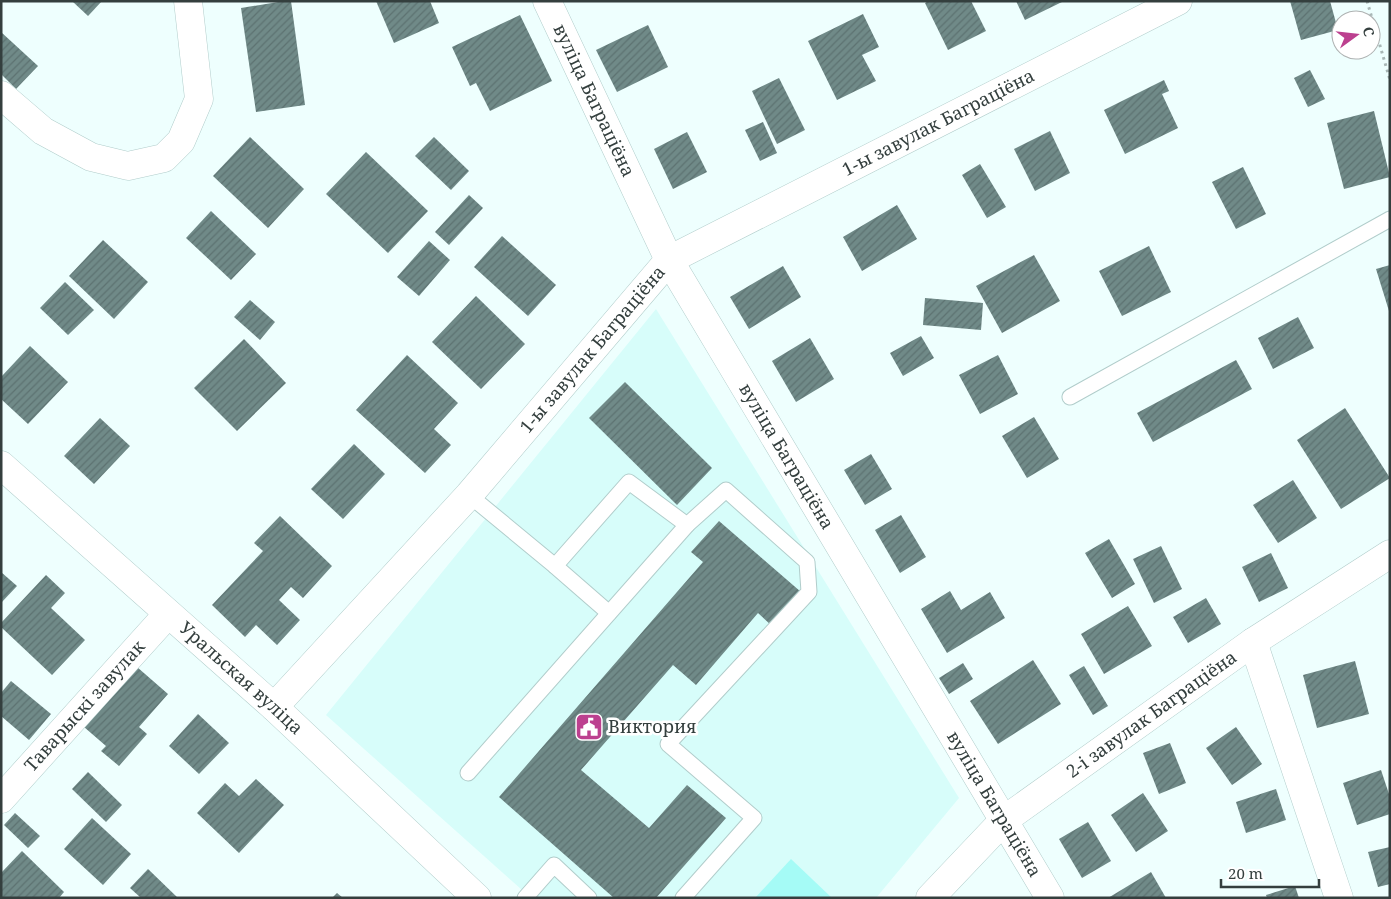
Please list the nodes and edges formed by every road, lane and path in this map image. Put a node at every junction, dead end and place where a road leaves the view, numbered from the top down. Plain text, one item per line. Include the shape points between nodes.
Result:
1 (188, 1) edge
2 (547, 1) edge
3 (1178, 1) edge
4 (1367, 1) edge
5 (1390, 80) edge
6 (1, 95) edge
7 (1390, 219) edge
8 (669, 260) junction
9 (1070, 397) dead end
10 (1, 465) edge
11 (470, 495) junction
12 (687, 526) junction
13 (1390, 554) edge
14 (554, 566) junction
15 (609, 614) junction
16 (168, 615) junction
17 (1253, 642) junction
18 (274, 707) junction
19 (468, 772) dead end
20 (1, 798) edge
21 (1004, 820) junction
22 (477, 898) edge
23 (525, 898) edge
24 (589, 898) edge
25 (683, 898) edge
26 (930, 898) edge
27 (1050, 898) edge
28 (1339, 898) edge

1 - 6 street via 199,99 181,141 164,158 128,166 91,157 43,131
2 - 8 street, вуліца Баграціёна
3 - 8 street, 1-ы завулак Баграціёна
4 - 5 path
7 - 9 lane
8 - 11 street, 1-ы завулак Баграціёна
8 - 21 street, вуліца Баграціёна
10 - 16 street, Уральская вуліца
11 - 14 lane
11 - 18 street, 1-ы завулак Баграціёна
12 - 14 lane via 629,482
12 - 15 lane
12 - 25 lane via 726,490 807,562 809,592 668,744 754,818
13 - 17 street, 2-і завулак Баграціёна
14 - 15 lane
15 - 19 lane
16 - 18 street, Уральская вуліца
16 - 20 street, Таварыскі завулак
17 - 21 street, 2-і завулак Баграціёна
17 - 28 street
18 - 22 street, Уральская вуліца
21 - 26 street, 2-і завулак Баграціёна
21 - 27 street, вуліца Баграціёна
23 - 24 lane via 554,865

